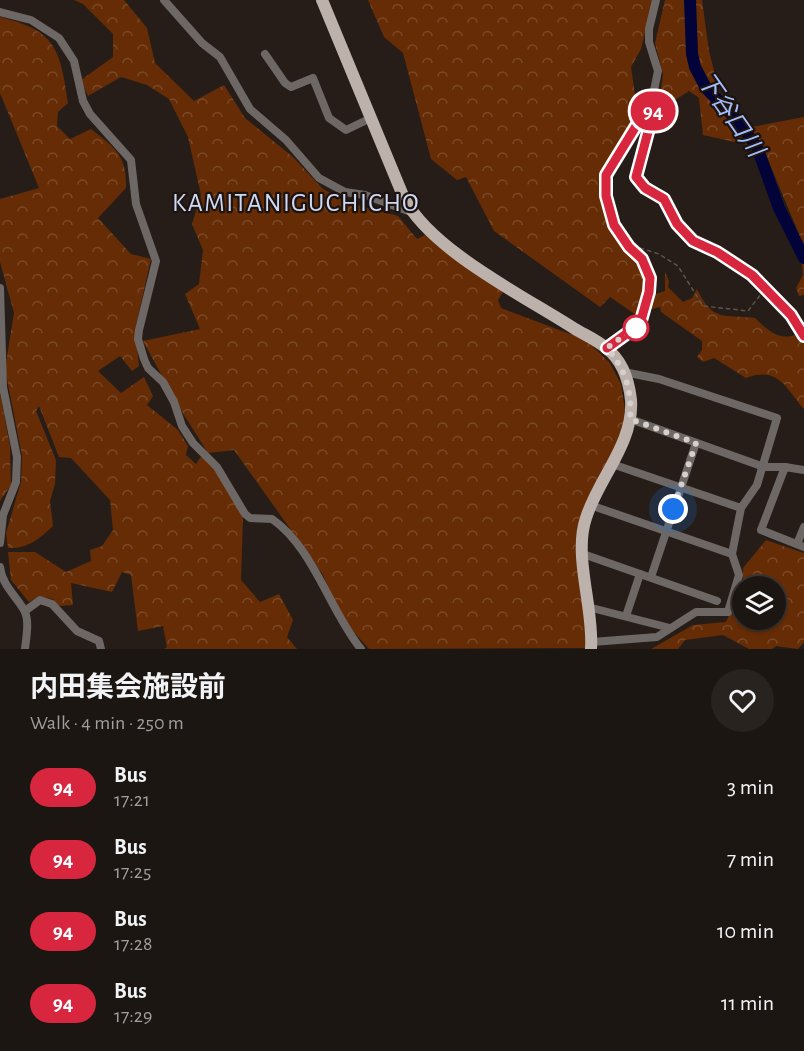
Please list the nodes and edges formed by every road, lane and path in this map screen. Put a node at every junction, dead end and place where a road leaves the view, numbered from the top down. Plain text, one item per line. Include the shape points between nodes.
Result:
1 (164, 0) edge
2 (322, 0) edge
3 (656, 0) edge
4 (0, 12) edge
5 (265, 54) dead end
6 (652, 100) junction
7 (371, 118) junction
8 (411, 212) junction
9 (628, 245) junction
10 (0, 288) edge
11 (765, 288) junction
12 (804, 336) edge
13 (607, 348) junction
14 (624, 372) junction
15 (630, 419) junction
16 (696, 443) junction
17 (612, 464) junction
18 (764, 467) junction
19 (785, 467) junction
20 (804, 470) edge
21 (680, 488) junction
22 (590, 505) junction
23 (741, 508) junction
24 (804, 527) edge
25 (666, 531) junction
26 (0, 543) edge
27 (801, 545) edge
28 (583, 554) junction
29 (732, 554) junction
30 (0, 567) edge
31 (640, 574) junction
32 (651, 578) junction
33 (717, 601) dead end
34 (588, 607) junction
35 (25, 611) junction
36 (626, 616) junction
37 (670, 628) junction
38 (592, 646) edge
39 (25, 649) edge
40 (101, 649) edge
41 (361, 649) edge

1 - 8 street via 202,43 220,57 250,109 286,140 319,178 345,192
2 - 7 main road
3 - 6 street via 649,29 658,70
4 - 41 street via 30,20 59,38 74,61 90,114 131,160 136,204 156,261 138,339 148,368 163,382 182,426 217,467 245,514 250,518 272,519 296,544 346,631
5 - 7 street via 291,87 313,78 330,118 346,129
6 - 9 street via 606,175 609,211
6 - 11 street via 652,117 636,177 645,188 664,199 677,224 693,241 717,252
7 - 8 main road
8 - 13 main road via 440,241
9 - 11 path via 659,254 678,266 703,306 748,311
9 - 13 street via 642,259 650,278 649,292 640,324
10 - 26 street via 0,365 17,457 16,482 3,515
11 - 12 street via 791,315
13 - 14 main road
14 - 15 main road via 629,387
14 - 18 street via 659,379 777,418
15 - 16 street
15 - 17 main road
16 - 18 street
16 - 21 street
17 - 21 street
17 - 22 main road
18 - 19 street
18 - 23 street
19 - 20 street
19 - 27 street via 761,530
21 - 23 street
21 - 25 street
22 - 25 street
22 - 28 main road
23 - 29 street
24 - 27 street
25 - 29 street
25 - 32 street
28 - 31 street
28 - 34 main road
29 - 37 street via 739,575 728,612 696,612
30 - 35 street via 4,582
31 - 32 street
31 - 36 street
32 - 33 street
34 - 36 street
34 - 38 main road
35 - 39 street
35 - 40 street via 40,600 52,604 77,631 99,641
36 - 37 street
37 - 38 street via 657,637

